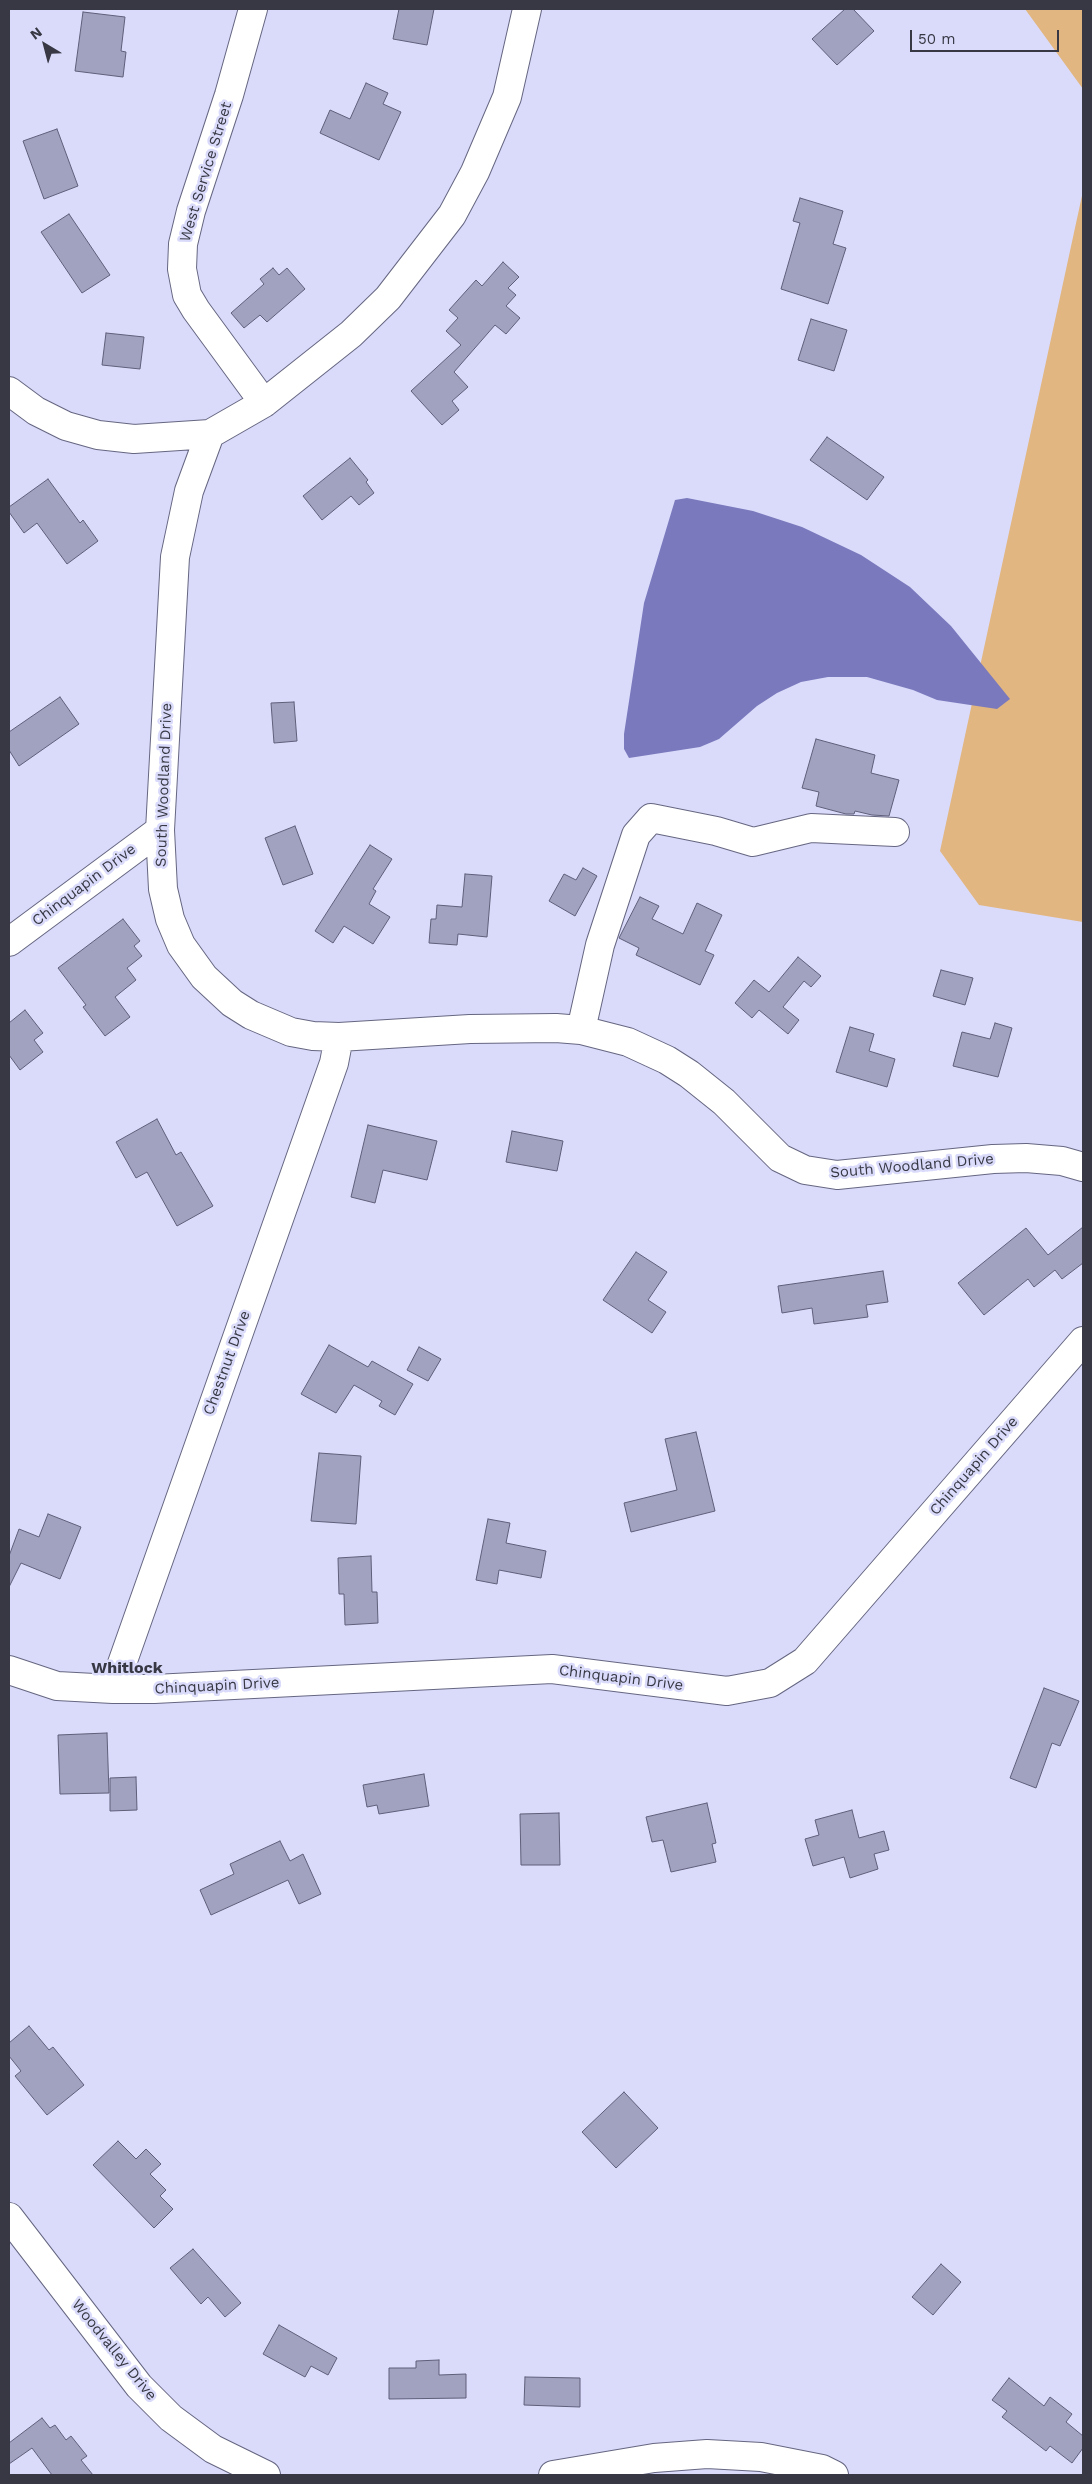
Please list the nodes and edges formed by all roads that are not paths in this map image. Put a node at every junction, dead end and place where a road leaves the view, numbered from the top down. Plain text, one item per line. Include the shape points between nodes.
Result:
1 (253, 9) edge
2 (527, 9) edge
3 (9, 391) edge
4 (264, 403) junction
5 (210, 434) junction
6 (160, 830) junction
7 (895, 832) dead end
8 (9, 942) edge
9 (581, 1030) junction
10 (339, 1037) junction
11 (1083, 1167) edge
12 (1083, 1341) edge
13 (9, 1670) edge
14 (113, 1689) junction
15 (9, 2216) edge
16 (266, 2475) edge
17 (552, 2475) edge
18 (834, 2475) edge

1 - 4 street, West Service Street via 191,211 183,244 182,269 187,295 196,310
2 - 4 street via 507,97 475,172 452,215 388,298 351,334
3 - 5 street via 36,411 66,426 98,435 134,438
4 - 5 street
5 - 6 street, South Woodland Drive via 189,491 175,557
6 - 8 street, Chinquapin Drive
6 - 10 street, South Woodland Drive via 161,874 166,905 181,945 204,977 232,1003 273,1026 313,1036
7 - 9 street via 811,828 753,842 651,818 636,835 600,945
9 - 10 street, South Woodland Drive via 528,1027
9 - 11 street, South Woodland Drive via 628,1042 667,1060 711,1091 780,1158 805,1170 837,1175 1026,1158 1062,1161
10 - 14 street, Chestnut Drive via 334,1063
12 - 14 street, Chinquapin Drive via 805,1660 770,1683 727,1691 552,1669
13 - 14 street, Chinquapin Drive via 57,1686
15 - 16 street, Woodvalley Drive via 139,2386 172,2418 206,2444 235,2462
17 - 18 street via 654,2458 707,2454 761,2457 822,2469

